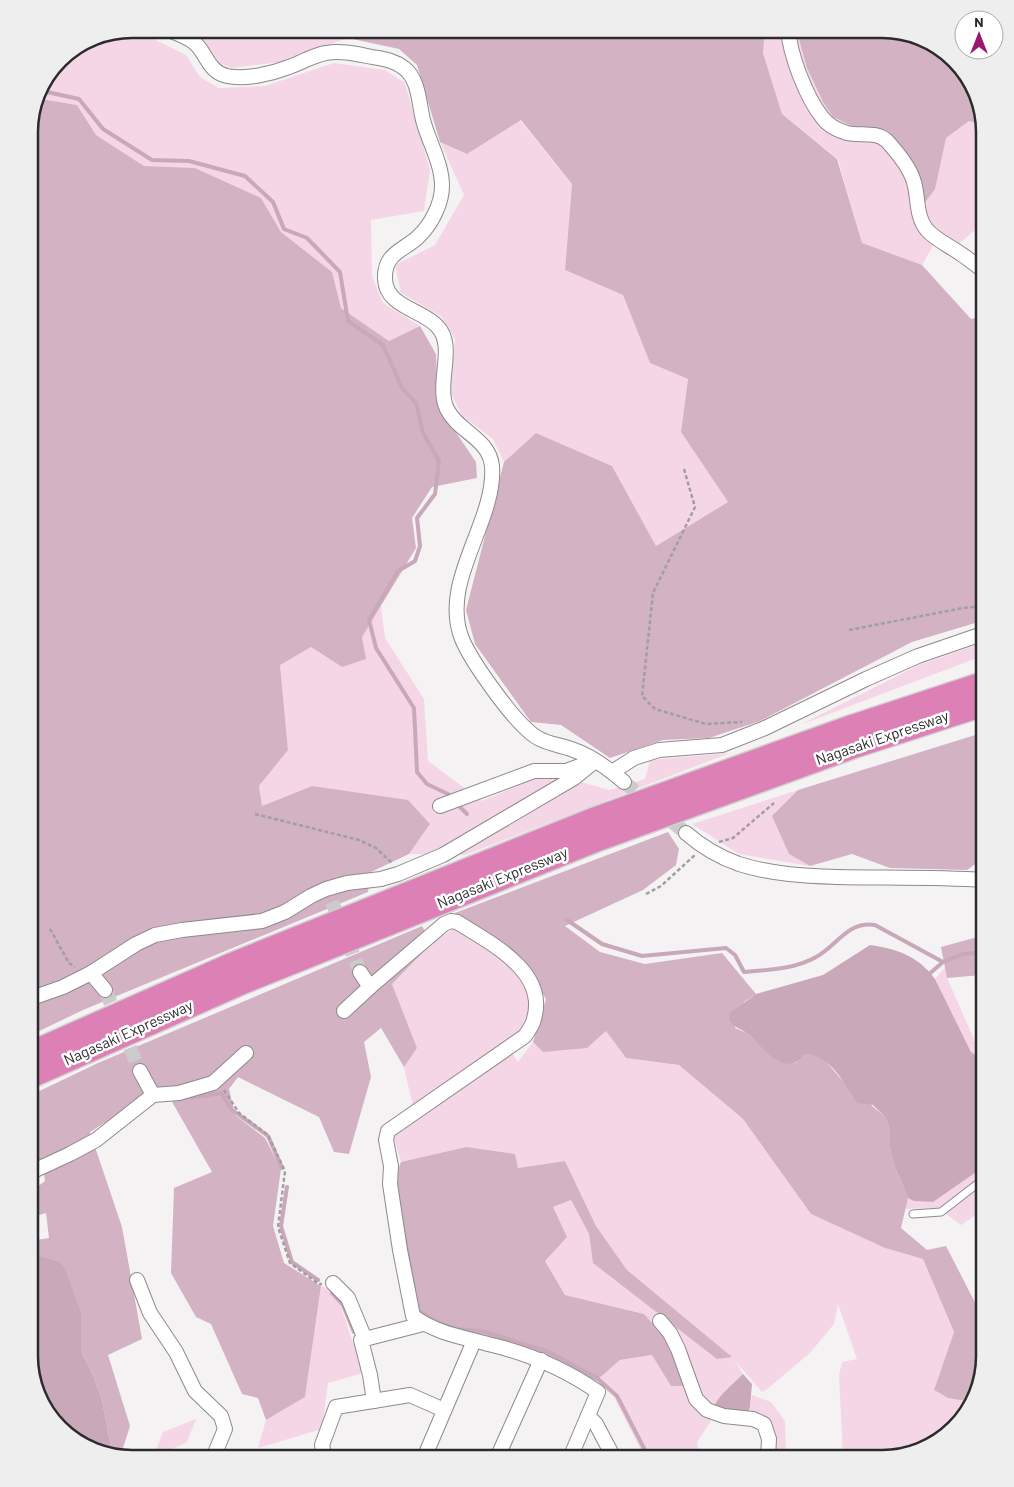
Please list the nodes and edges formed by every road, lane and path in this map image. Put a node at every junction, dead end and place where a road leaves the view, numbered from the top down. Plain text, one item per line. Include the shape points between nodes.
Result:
1 (188, 38) edge
2 (790, 38) edge
3 (976, 265) edge
4 (684, 469) dead end
5 (976, 607) edge
6 (849, 630) dead end
7 (976, 636) edge
8 (976, 687) edge
9 (976, 706) edge
10 (751, 719) dead end
11 (595, 761) junction
12 (612, 772) junction
13 (624, 782) tunnel mouth
14 (440, 806) dead end
15 (255, 814) dead end
16 (686, 833) tunnel mouth
17 (398, 874) junction
18 (976, 880) edge
19 (50, 929) dead end
20 (360, 972) tunnel mouth
21 (91, 973) junction
22 (370, 987) junction
23 (105, 990) tunnel mouth
24 (38, 996) edge
25 (344, 1011) dead end
26 (38, 1051) edge
27 (246, 1052) dead end
28 (140, 1070) tunnel mouth
29 (38, 1072) edge
30 (213, 1083) junction
31 (153, 1095) junction
32 (38, 1169) edge
33 (976, 1185) edge
34 (913, 1214) dead end
35 (137, 1280) dead end
36 (333, 1283) joint
37 (660, 1321) dead end
38 (423, 1324) junction
39 (365, 1339) junction
40 (474, 1341) junction
41 (541, 1360) junction
42 (374, 1401) junction
43 (444, 1410) junction
44 (588, 1416) junction
45 (217, 1449) edge
46 (323, 1449) edge
47 (428, 1449) edge
48 (501, 1449) edge
49 (574, 1450) edge
50 (610, 1450) edge
51 (768, 1450) edge

1 - 11 street via 198,45 215,71 234,77 258,75 324,53 337,52 389,60 410,73 426,134 438,159 442,189 428,227 415,240 396,251 387,263 385,286 390,297 439,327 445,339 442,384 447,410 481,442 487,450 492,469 488,498 458,596 458,628 471,656 524,727 537,738
2 - 3 street via 805,85 822,118 832,127 848,133 880,136 886,140 914,180 919,216 926,229
4 - 10 path via 695,507 653,593 642,696 655,709 706,724
5 - 6 path
7 - 12 street via 866,678 765,728 722,745 659,750 634,758
8 - 26 highway, Nagasaki Expressway via 592,821 233,965
9 - 29 highway, Nagasaki Expressway via 599,838 241,982
11 - 12 street
11 - 14 street via 566,771 534,771
11 - 17 street via 574,778 443,855
12 - 13 street
15 - 17 path via 359,840 376,848 392,863
16 - 18 street via 721,857 762,870 803,876
17 - 21 street via 347,883 329,895 311,896 262,921 155,935
19 - 21 path via 69,963
20 - 22 street
21 - 23 street
21 - 24 street
22 - 25 street
22 - 38 street via 451,921 508,954 531,982 537,998 534,1020 525,1036 388,1131 390,1184 400,1250 413,1316
27 - 30 street
28 - 31 street
30 - 31 street via 179,1093
30 - 36 path via 226,1091 239,1113 268,1135 285,1170 278,1227 290,1263 319,1284
31 - 32 street via 96,1140
33 - 34 lane via 941,1212
35 - 45 street via 150,1313 176,1352 196,1391 221,1416 225,1429
36 - 39 street via 348,1298
37 - 51 street via 678,1349 696,1399 715,1413 764,1424
38 - 39 street
38 - 40 street
39 - 42 street via 361,1340
40 - 41 street
40 - 43 street
41 - 44 street via 598,1392
41 - 48 street
42 - 43 street via 410,1395
42 - 46 street via 336,1407
43 - 47 street
44 - 49 street
44 - 50 street

